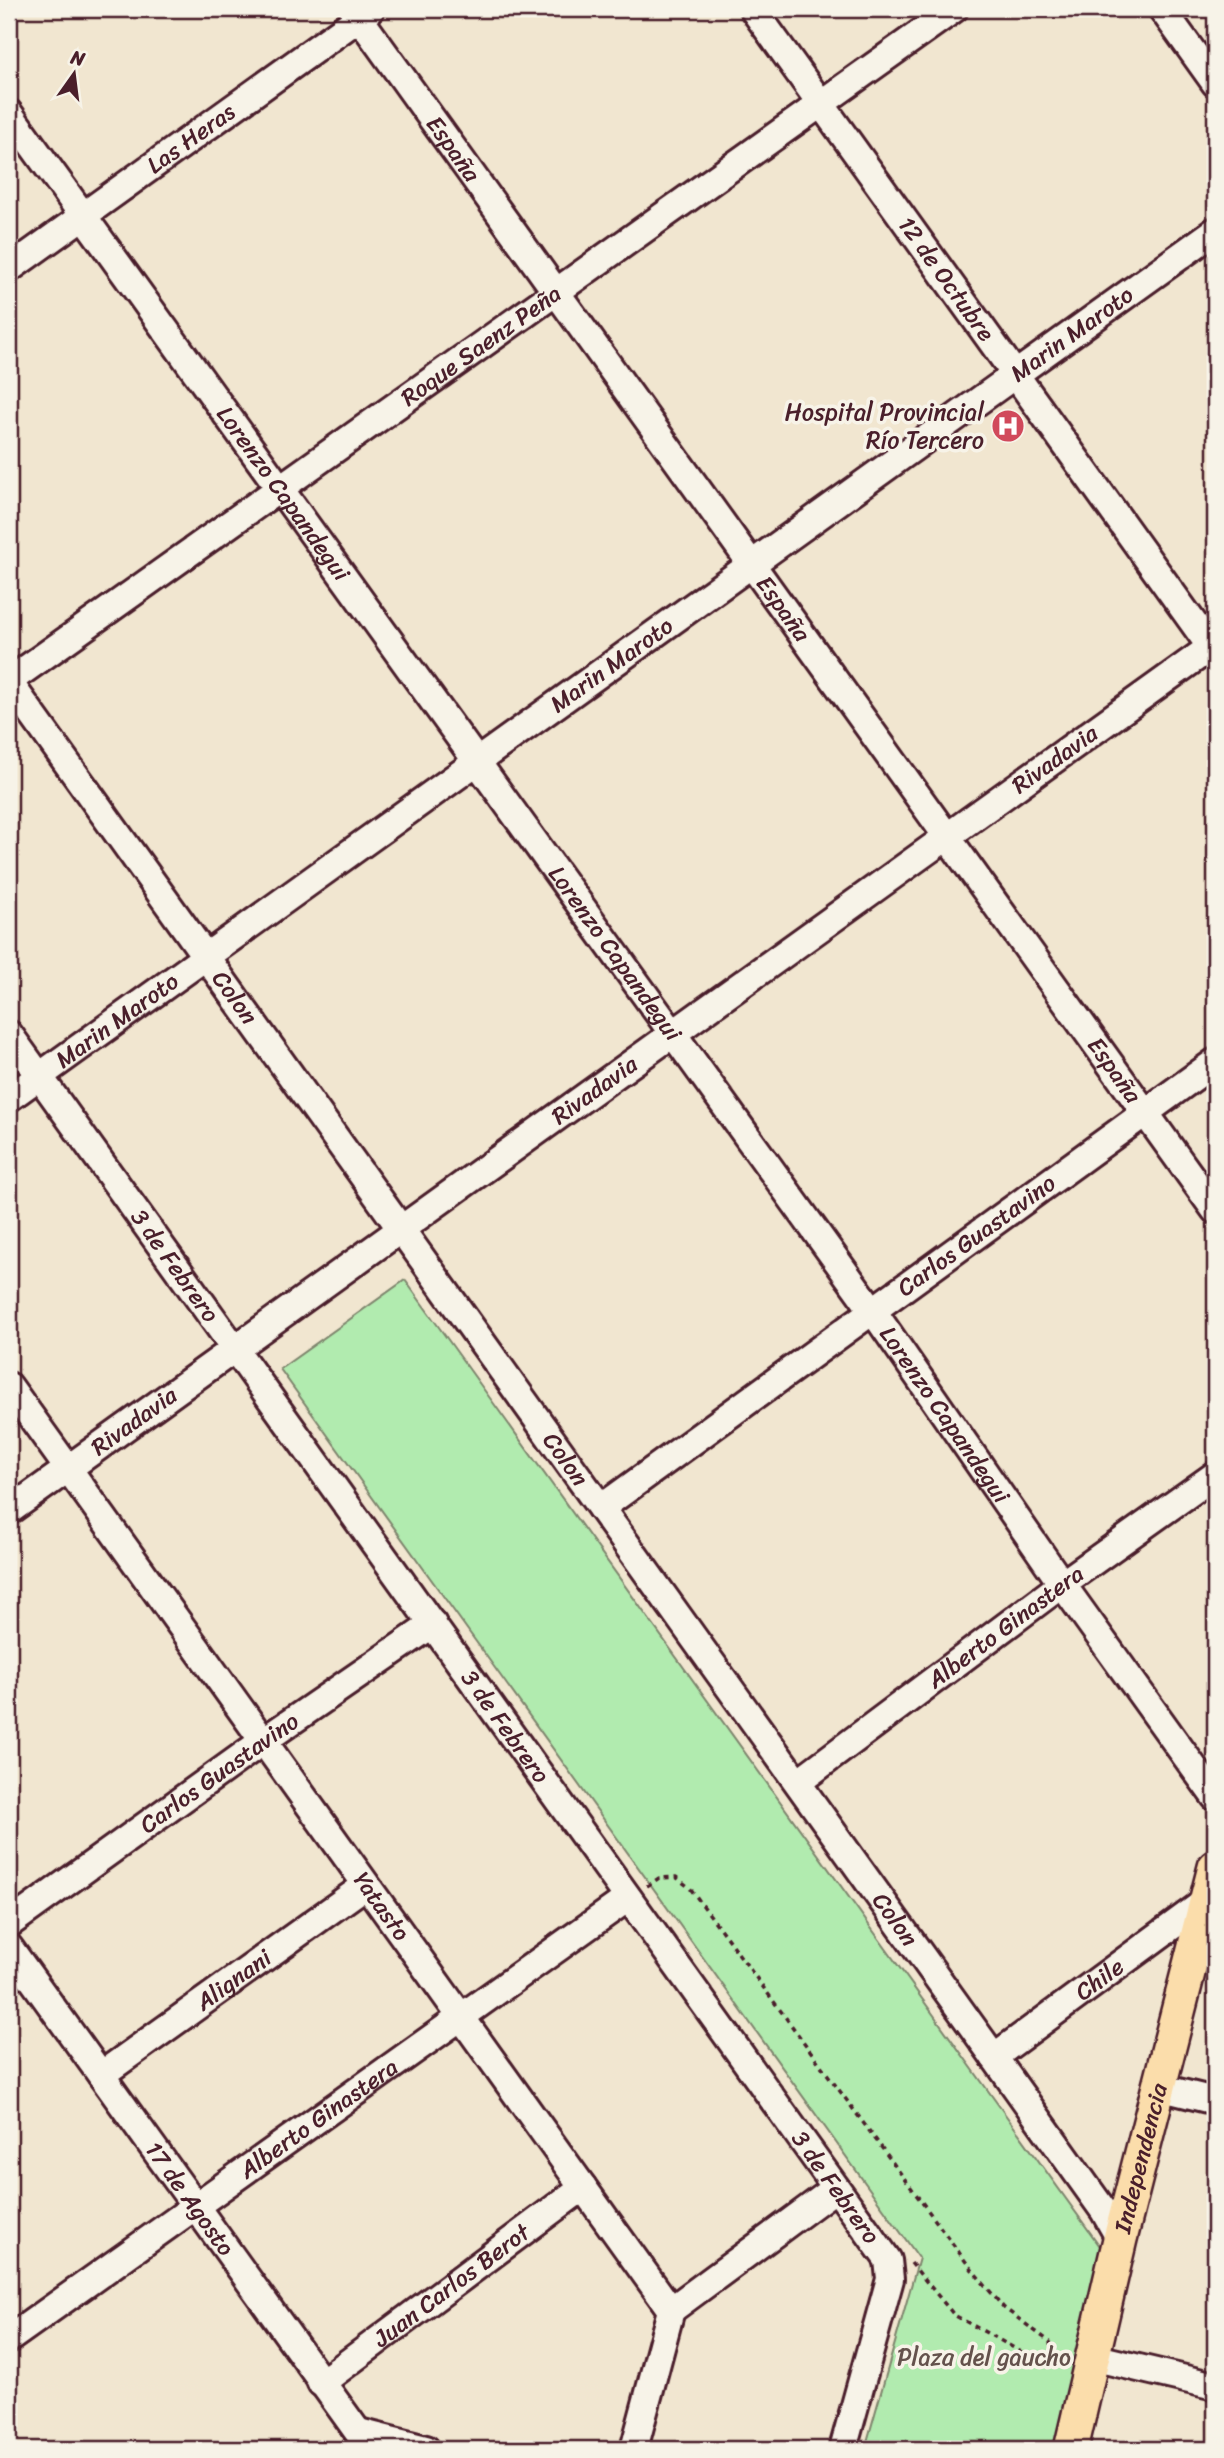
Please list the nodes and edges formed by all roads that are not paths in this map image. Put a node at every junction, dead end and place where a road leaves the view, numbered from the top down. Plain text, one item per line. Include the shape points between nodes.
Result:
1 (752, 9) edge
2 (954, 9) edge
3 (1162, 9) edge
4 (361, 12) edge
5 (1215, 83) edge
6 (821, 104) junction
7 (9, 113) edge
8 (83, 216) junction
9 (1215, 231) edge
10 (9, 270) edge
11 (556, 292) junction
12 (1015, 375) junction
13 (280, 489) junction
14 (752, 564) junction
15 (1214, 648) edge
16 (9, 682) edge
17 (477, 762) junction
18 (947, 836) junction
19 (206, 957) junction
20 (9, 1034) edge
21 (673, 1034) junction
22 (1215, 1062) edge
23 (39, 1076) junction
24 (9, 1098) edge
25 (1146, 1113) junction
26 (1215, 1210) edge
27 (401, 1229) junction
28 (873, 1311) junction
29 (234, 1349) junction
30 (9, 1386) edge
31 (68, 1468) junction
32 (1215, 1475) edge
33 (601, 1508) junction
34 (9, 1511) edge
35 (1062, 1584) junction
36 (433, 1625) junction
37 (263, 1741) junction
38 (798, 1782) junction
39 (1215, 1797) edge
40 (1215, 1867) edge
41 (366, 1885) junction
42 (628, 1898) junction
43 (1206, 1901) junction
44 (9, 1924) edge
45 (9, 1947) edge
46 (461, 2017) junction
47 (994, 2057) junction
48 (101, 2075) junction
49 (1158, 2087) junction
50 (1215, 2101) edge
51 (583, 2187) junction
52 (835, 2188) junction
53 (195, 2207) junction
54 (1119, 2239) junction
55 (671, 2310) junction
56 (9, 2339) edge
57 (1090, 2365) junction
58 (321, 2383) junction
59 (1215, 2386) edge
60 (365, 2441) edge
61 (426, 2449) edge
62 (634, 2449) edge
63 (843, 2449) edge
64 (1071, 2449) edge

1 - 6 street, 12 de Octubre
2 - 6 street, Roque Saenz Peña
3 - 5 street
4 - 8 street, Las Heras
4 - 11 street, España
6 - 11 street, Roque Saenz Peña
6 - 12 street, 12 de Octubre
7 - 8 street, Lorenzo Capandegui
8 - 10 street, Las Heras
8 - 13 street, Lorenzo Capandegui
9 - 12 street, Marin Maroto
11 - 13 street, Roque Saenz Peña
11 - 14 street, España
12 - 14 street, Marin Maroto
12 - 15 street, 12 de Octubre
13 - 16 street, Roque Saenz Peña
13 - 17 street, Lorenzo Capandegui
14 - 17 street, Marin Maroto
14 - 18 street, España
15 - 18 street, Rivadavia
16 - 19 street, Colon
17 - 19 street, Marin Maroto
17 - 21 street, Lorenzo Capandegui
18 - 21 street, Rivadavia
18 - 25 street, España
19 - 23 street, Marin Maroto
19 - 27 street, Colon
20 - 23 street, 3 de Febrero
21 - 27 street, Rivadavia
21 - 28 street, Lorenzo Capandegui
22 - 25 street, Carlos Guastavino
23 - 24 street, Marin Maroto
23 - 29 street, 3 de Febrero
25 - 26 street, España
25 - 28 street, Carlos Guastavino
27 - 29 street, Rivadavia
27 - 33 street, Colon
28 - 33 street, Carlos Guastavino
28 - 35 street, Lorenzo Capandegui
29 - 31 street, Rivadavia
29 - 36 street, 3 de Febrero
30 - 31 street, Yatasto
31 - 34 street, Rivadavia
31 - 37 street, Yatasto
32 - 35 street, Alberto Ginastera
33 - 38 street, Colon
35 - 38 street, Alberto Ginastera
35 - 39 street, Lorenzo Capandegui
36 - 37 street, Carlos Guastavino
36 - 42 street, 3 de Febrero
37 - 41 street, Yatasto
37 - 44 street, Carlos Guastavino
38 - 47 street, Colon
40 - 43 main road, Independencia
41 - 46 street, Yatasto
41 - 48 street, Alignani
42 - 46 street, Alberto Ginastera
42 - 52 street, 3 de Febrero
43 - 47 street, Chile
43 - 49 main road, Independencia
45 - 48 street, 17 de Agosto
46 - 51 street, Yatasto
46 - 53 street, Alberto Ginastera
47 - 54 street, Colon
48 - 53 street, 17 de Agosto
49 - 50 street
49 - 54 main road, Independencia
51 - 55 street, Yatasto
51 - 58 street, Juan Carlos Berot
52 - 55 street
52 - 63 street, 3 de Febrero via 888,2260 890,2279
53 - 56 street, Alberto Ginastera
53 - 58 street, 17 de Agosto
54 - 57 main road, Independencia
55 - 62 street
57 - 59 street
57 - 64 main road, Independencia
58 - 60 street, 17 de Agosto
60 - 61 street

